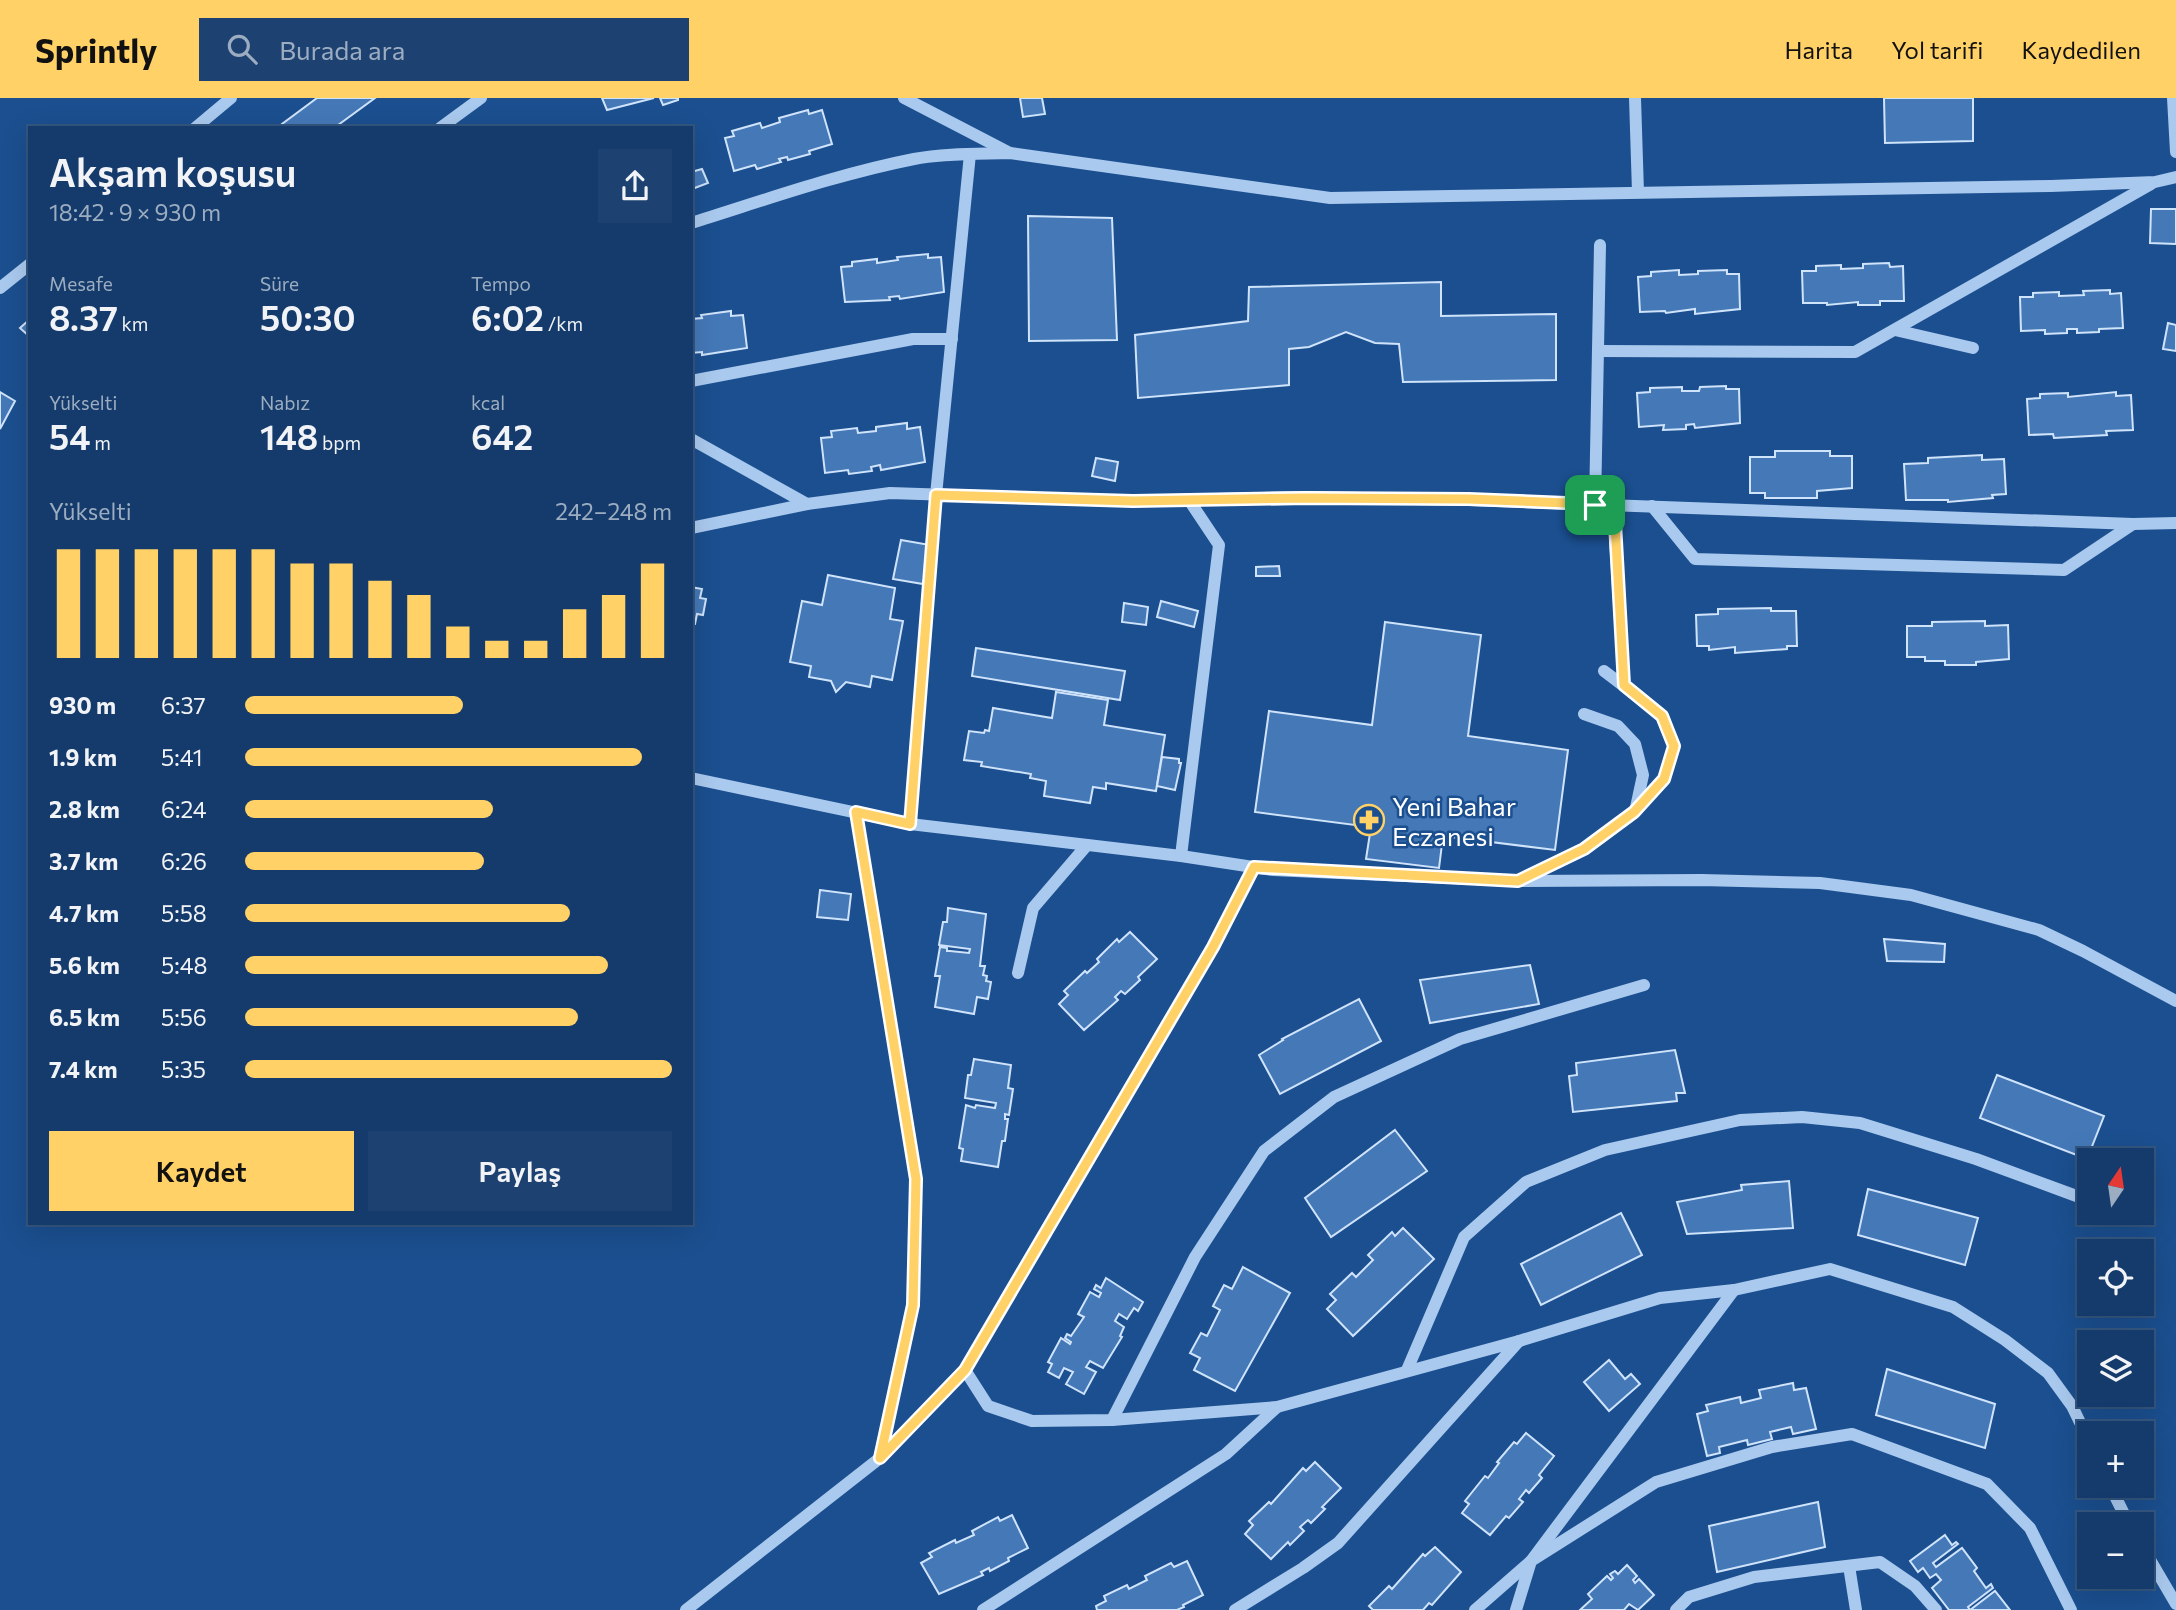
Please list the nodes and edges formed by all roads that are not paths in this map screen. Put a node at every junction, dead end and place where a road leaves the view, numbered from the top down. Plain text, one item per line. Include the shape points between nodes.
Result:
1 (231, 98) edge
2 (481, 98) edge
3 (904, 98) edge
4 (1636, 98) edge
5 (2173, 98) edge
6 (197, 126) edge
7 (443, 126) edge
8 (2176, 152) edge
9 (1010, 153) junction
10 (970, 154) junction
11 (2176, 177) edge
12 (2155, 182) junction
13 (1638, 192) junction
14 (693, 222) edge
15 (1600, 245) dead end
16 (28, 266) edge
17 (0, 288) edge
18 (1895, 330) junction
19 (951, 339) junction
20 (1973, 348) dead end
21 (1598, 351) junction
22 (693, 381) edge
23 (693, 440) edge
24 (936, 495) junction
25 (1189, 500) junction
26 (807, 504) junction
27 (1595, 505) junction
28 (1614, 505) junction
29 (1652, 506) junction
30 (2176, 523) edge
31 (2133, 524) junction
32 (693, 528) edge
33 (1604, 671) dead end
34 (1624, 685) junction
35 (1584, 714) dead end
36 (693, 778) edge
37 (856, 812) junction
38 (1634, 812) junction
39 (910, 824) junction
40 (1087, 845) junction
41 (1181, 856) junction
42 (1254, 867) junction
43 (1518, 881) junction
44 (1018, 973) dead end
45 (1644, 985) dead end
46 (2176, 1001) edge
47 (2077, 1196) edge
48 (1734, 1290) junction
49 (1519, 1341) junction
50 (965, 1370) junction
51 (1407, 1370) junction
52 (1277, 1407) junction
53 (1112, 1420) junction
54 (2079, 1421) edge
55 (880, 1458) junction
56 (1531, 1561) junction
57 (1849, 1566) junction
58 (2154, 1566) edge
59 (2176, 1604) edge
60 (686, 1610) edge
61 (983, 1610) edge
62 (1235, 1610) edge
63 (1475, 1610) edge
64 (1516, 1610) edge
65 (1676, 1610) edge
66 (1856, 1610) edge
67 (1936, 1610) edge
68 (2071, 1610) edge

1 - 6 street
2 - 7 street
3 - 9 street
4 - 13 street
5 - 8 street
9 - 10 street
9 - 13 street via 1330,198
10 - 14 street via 916,159
10 - 19 street
11 - 12 street
12 - 13 street
12 - 18 street
15 - 21 street
16 - 17 street
18 - 20 street
18 - 21 street via 1854,352
19 - 22 street via 913,339
19 - 24 street
21 - 27 street
23 - 26 street
24 - 25 street
24 - 26 street via 890,493
24 - 39 street
25 - 27 street via 1469,499
25 - 41 street via 1219,545
26 - 32 street
27 - 28 street
28 - 29 street
28 - 34 street
29 - 31 street
29 - 31 street via 1695,559 2064,570
30 - 31 street
33 - 34 street
34 - 38 street via 1662,716 1674,746 1664,779
35 - 38 street via 1618,726 1635,744 1643,775
36 - 37 street
37 - 39 street
37 - 55 street via 916,1179 913,1305
38 - 43 street via 1584,849
39 - 40 street
40 - 41 street
40 - 44 street via 1033,908
41 - 42 street
42 - 43 street
42 - 50 street via 1213,947
43 - 46 street via 1820,883 1911,895 2039,930
45 - 53 street via 1460,1040 1334,1097 1264,1151 1195,1257
47 - 51 street via 1860,1123 1802,1117 1740,1119 1605,1150 1525,1182 1464,1237
48 - 49 street via 1660,1298
48 - 54 street via 1830,1269 1953,1307 2048,1373
48 - 56 street
49 - 51 street
49 - 62 street via 1338,1543
50 - 53 street via 988,1406 1032,1421
50 - 55 street
51 - 52 street
52 - 53 street
52 - 61 street via 1226,1454
55 - 60 street
56 - 63 street
56 - 64 street
56 - 68 street via 1656,1482 1772,1447 1852,1434 1987,1484 2030,1528
57 - 65 street via 1754,1577 1689,1597
57 - 66 street
57 - 67 street via 1880,1562 1915,1586
58 - 59 street

